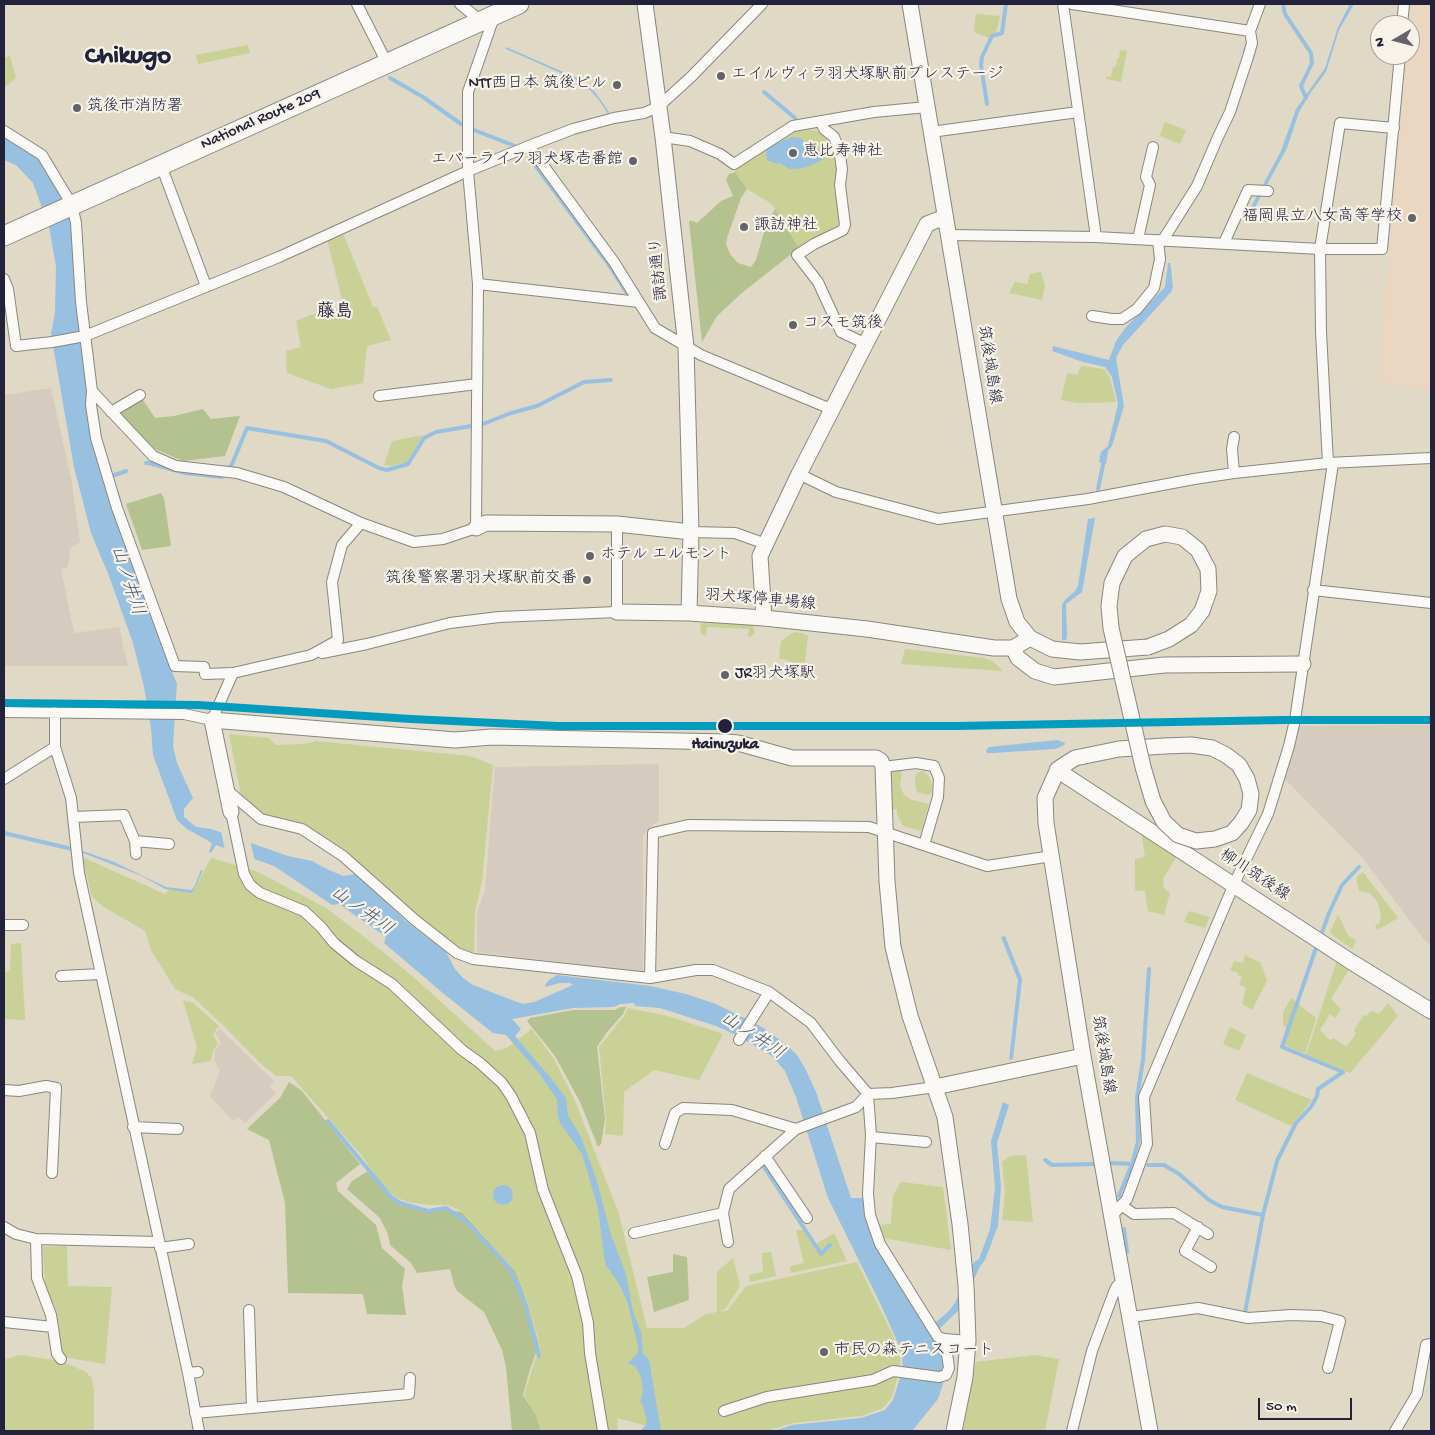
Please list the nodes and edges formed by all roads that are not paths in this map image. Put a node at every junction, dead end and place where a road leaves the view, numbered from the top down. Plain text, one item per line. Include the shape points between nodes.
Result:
1 (357, 4) edge
2 (460, 4) edge
3 (519, 4) edge
4 (645, 4) edge
5 (762, 4) edge
6 (910, 4) edge
7 (1063, 4) edge
8 (1072, 4) edge
9 (1260, 4) edge
10 (491, 13) edge
11 (1250, 31) junction
12 (387, 63) junction
13 (1399, 65) edge
14 (658, 107) junction
15 (927, 107) junction
16 (1078, 112) junction
17 (822, 122) junction
18 (1394, 128) junction
19 (4, 131) edge
20 (931, 132) junction
21 (663, 137) junction
22 (528, 146) junction
23 (1153, 147) dead end
24 (161, 165) junction
25 (468, 172) junction
26 (1263, 191) dead end
27 (72, 205) junction
28 (945, 217) junction
29 (948, 235) junction
30 (4, 236) edge
31 (1096, 237) junction
32 (1138, 239) junction
33 (1161, 240) junction
34 (1224, 243) junction
35 (1320, 249) junction
36 (4, 279) edge
37 (478, 284) junction
38 (206, 286) junction
39 (639, 302) junction
40 (1092, 316) dead end
41 (84, 337) junction
42 (860, 341) dead end
43 (686, 347) junction
44 (477, 384) junction
45 (92, 391) junction
46 (140, 395) dead end
47 (379, 396) dead end
48 (826, 407) dead end
49 (111, 412) junction
50 (1234, 437) dead end
51 (1431, 458) edge
52 (1331, 463) junction
53 (1234, 473) junction
54 (799, 474) junction
55 (994, 511) junction
56 (361, 523) junction
57 (617, 524) junction
58 (476, 528) junction
59 (691, 532) junction
60 (766, 544) junction
61 (1313, 590) junction
62 (1431, 603) edge
63 (617, 612) junction
64 (689, 613) junction
65 (764, 618) junction
66 (1030, 638) junction
67 (1013, 648) junction
68 (311, 655) junction
69 (1303, 664) junction
70 (233, 673) junction
71 (4, 712) edge
72 (55, 712) junction
73 (212, 720) junction
74 (55, 747) junction
75 (882, 767) junction
76 (1058, 770) junction
77 (4, 779) edge
78 (227, 790) junction
79 (231, 812) joint
80 (73, 817) junction
81 (885, 833) junction
82 (134, 841) junction
83 (170, 844) dead end
84 (924, 845) junction
85 (136, 854) dead end
86 (1052, 856) junction
87 (1234, 884) junction
88 (4, 925) edge
89 (23, 925) dead end
90 (101, 974) junction
91 (61, 976) dead end
92 (650, 978) junction
93 (769, 992) junction
94 (1431, 1011) edge
95 (739, 1040) dead end
96 (1084, 1056) junction
97 (935, 1087) junction
98 (4, 1090) edge
99 (868, 1094) junction
100 (133, 1127) junction
101 (800, 1128) junction
102 (178, 1129) dead end
103 (871, 1137) junction
104 (926, 1142) dead end
105 (664, 1144) dead end
106 (765, 1156) junction
107 (52, 1172) dead end
108 (1117, 1211) junction
109 (723, 1213) junction
110 (806, 1218) dead end
111 (4, 1227) edge
112 (1198, 1227) junction
113 (634, 1233) dead end
114 (1208, 1234) dead end
115 (36, 1238) junction
116 (728, 1242) dead end
117 (189, 1244) dead end
118 (159, 1245) junction
119 (1211, 1267) dead end
120 (1125, 1281) junction
121 (249, 1310) dead end
122 (1131, 1317) junction
123 (4, 1322) edge
124 (53, 1327) junction
125 (946, 1340) junction
126 (968, 1341) junction
127 (1431, 1344) edge
128 (61, 1359) dead end
129 (1328, 1368) dead end
130 (410, 1378) dead end
131 (252, 1408) junction
132 (724, 1410) dead end
133 (195, 1413) junction
134 (199, 1431) edge
135 (603, 1431) edge
136 (954, 1431) edge
137 (1072, 1431) edge
138 (1150, 1431) edge
139 (1395, 1431) edge

1 - 12 street
2 - 10 street
3 - 10 highway, National Route 209
4 - 14 main road, 諏訪通り
5 - 14 street
6 - 15 main road, 筑後城島線
7 - 16 street
8 - 11 street
9 - 11 street
10 - 12 highway, National Route 209
10 - 25 street via 468,92
11 - 33 street via 1252,43 1230,112 1197,186
12 - 24 highway, National Route 209
13 - 18 street
14 - 21 main road, 諏訪通り
14 - 22 street via 644,114 573,128
15 - 17 street via 874,112
15 - 20 main road, 筑後城島線
16 - 20 street
16 - 31 street
17 - 21 street via 793,126 734,164 690,141
17 - 42 street via 839,149 846,225 797,255 818,282 841,332
18 - 35 street via 1340,123
18 - 35 street via 1382,249
19 - 27 street via 42,155
20 - 28 main road, 筑後城島線
21 - 43 main road, 諏訪通り
22 - 25 street
22 - 39 street via 614,262
23 - 32 street via 1146,177 1150,185
24 - 27 highway, National Route 209
24 - 38 street
25 - 37 street
25 - 38 street
26 - 34 street via 1248,190
27 - 30 highway, National Route 209
27 - 41 street
28 - 29 main road, 筑後城島線
28 - 54 main road via 927,224
29 - 31 street
29 - 55 main road, 筑後城島線
31 - 32 street
32 - 33 street
33 - 34 street
33 - 40 street via 1154,288 1137,310 1122,319
34 - 35 street
35 - 52 street via 1321,332
36 - 41 street via 16,346
37 - 39 street
37 - 44 street
38 - 41 street
39 - 43 street via 655,328
41 - 45 street
43 - 48 street
43 - 59 main road, 諏訪通り
44 - 47 street
44 - 58 street
45 - 49 street
45 - 70 street via 96,438 116,508 175,666 204,667 205,674
46 - 49 street
49 - 56 street via 153,456 176,466 237,473 284,487
50 - 53 street
51 - 52 street
52 - 53 street
52 - 61 street
53 - 55 street
54 - 55 street via 836,492 938,519
54 - 60 main road
55 - 66 main road, 筑後城島線 via 1009,599 1017,622
56 - 58 street via 414,542 443,539
56 - 68 street via 342,545 332,582 338,640
57 - 58 main road via 486,523
57 - 59 main road
57 - 63 street
59 - 60 street via 735,533
59 - 64 main road, 羽犬塚停車場線
60 - 65 main road via 760,556
61 - 62 street
61 - 69 street
63 - 64 main road
63 - 68 street via 499,617 450,623
64 - 65 main road, 羽犬塚停車場線
65 - 67 main road, 羽犬塚停車場線
66 - 67 main road
66 - 76 main road, 筑後城島線, bridge via 1052,649 1080,652 1148,646 1169,639 1191,624 1202,611 1209,591 1208,569 1198,550 1182,537 1164,534 1146,539 1125,556 1112,583 1111,628 1143,768 1153,801 1164,822 1178,835 1196,841 1215,839 1232,833 1249,810 1251,794 1240,765 1212,748 1191,745 1164,746 1100,752 1075,758
67 - 69 main road via 1018,658 1035,671 1054,677 1164,665
68 - 70 street
69 - 87 street via 1291,737 1271,806
70 - 73 street
71 - 72 street
72 - 73 street via 184,714
72 - 74 street
73 - 75 main road via 455,740 492,737 726,742 792,758 876,758
73 - 78 main road
74 - 77 street
74 - 80 street via 71,798
75 - 81 main road
75 - 84 street via 916,763 934,766 939,778 938,797
76 - 86 main road, 筑後城島線 via 1045,798
76 - 87 main road, 柳川筑後線
78 - 79 main road
78 - 92 street via 261,818 302,829 343,856 457,953 473,959
79 - 135 street via 244,874 250,886 304,911 334,943 392,984 502,1083 511,1096 530,1133 543,1190 577,1276 588,1323
80 - 82 street via 124,816
80 - 90 street via 79,873
81 - 84 street
81 - 92 street via 869,827 688,825 653,833
81 - 97 main road via 893,947 910,1016
82 - 83 street
82 - 85 street
84 - 86 street via 988,866
86 - 96 main road, 筑後城島線
87 - 94 main road, 柳川筑後線
87 - 108 street via 1144,1097 1147,1144 1127,1199
88 - 89 street
90 - 91 street
90 - 100 street
92 - 93 street via 713,970
93 - 95 street
93 - 99 street via 811,1023
96 - 97 main road
96 - 108 main road, 筑後城島線
97 - 99 street
97 - 126 main road via 945,1117 951,1156 963,1251
98 - 107 street via 18,1092 46,1086 56,1088
99 - 101 street via 856,1107
99 - 103 street
100 - 102 street
100 - 118 street
101 - 105 street via 732,1110 683,1108 675,1113
101 - 106 street
103 - 104 street
103 - 125 street via 868,1194 870,1216 880,1244 938,1337
106 - 109 street via 729,1189
106 - 110 street
108 - 112 street via 1174,1213
108 - 120 main road, 筑後城島線
109 - 113 street
109 - 116 street
111 - 115 street via 16,1234
112 - 114 street
112 - 119 street via 1185,1251
115 - 118 street
115 - 124 street via 37,1278 52,1315
117 - 118 street
118 - 133 street via 193,1372
120 - 122 main road, 筑後城島線
120 - 137 street via 1116,1286 1092,1351
121 - 131 street
122 - 129 street via 1198,1308 1248,1318 1321,1316 1340,1321
122 - 138 main road, 筑後城島線
123 - 124 street
124 - 128 street via 57,1354
125 - 126 street
125 - 132 street via 949,1368 946,1375 939,1378 893,1371 873,1380 767,1397
126 - 136 main road via 965,1377
127 - 139 street via 1426,1344 1417,1394
130 - 131 street via 409,1394
131 - 133 street
133 - 134 street

